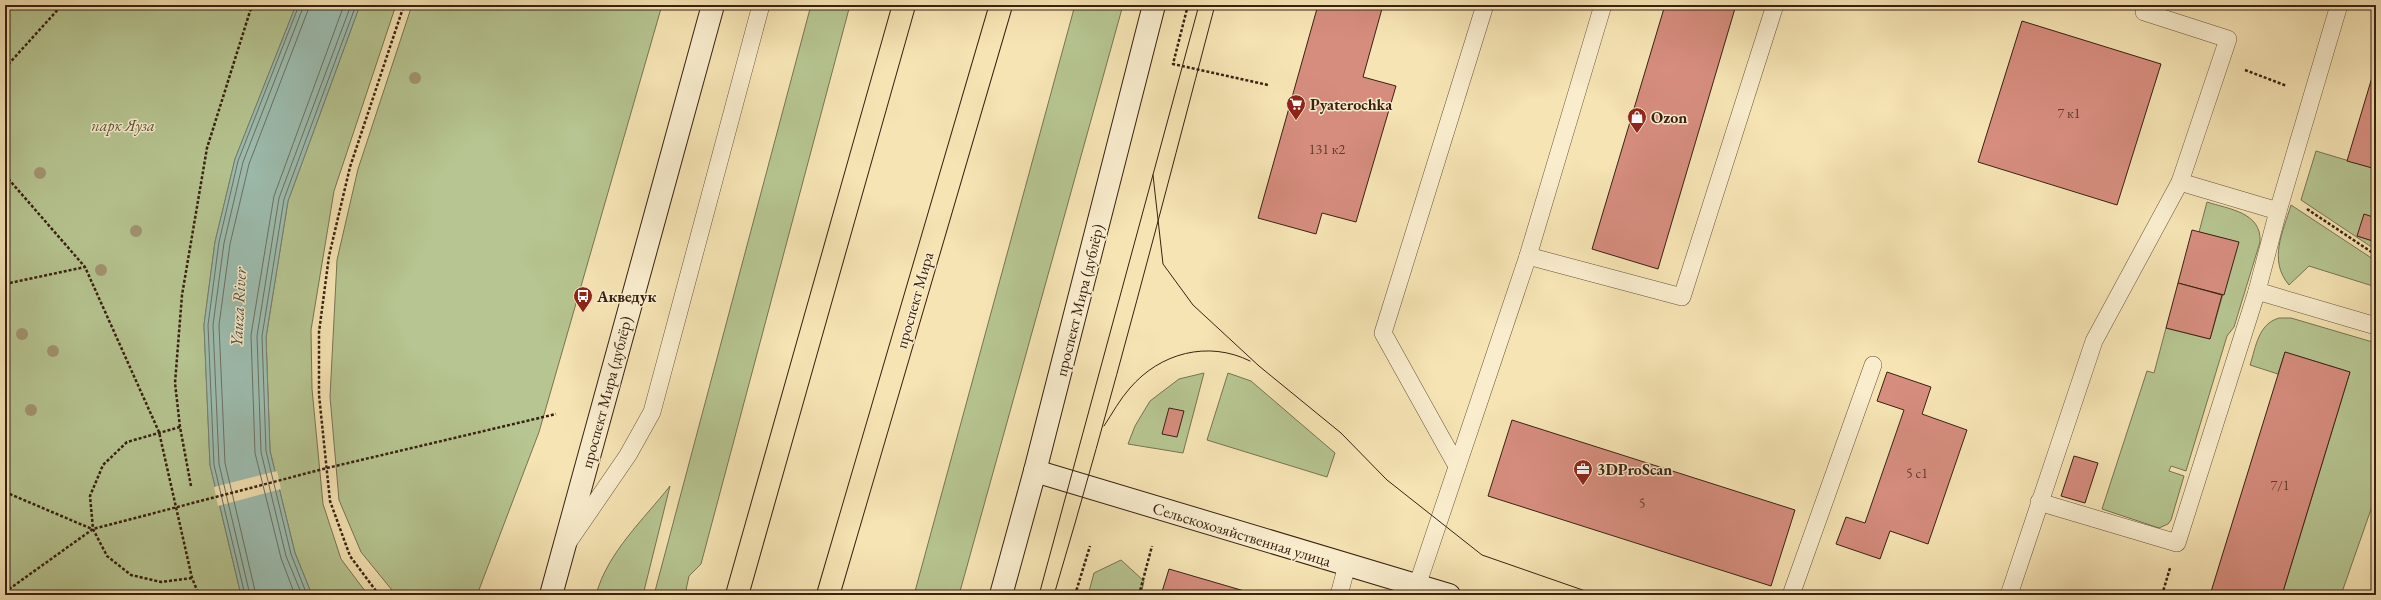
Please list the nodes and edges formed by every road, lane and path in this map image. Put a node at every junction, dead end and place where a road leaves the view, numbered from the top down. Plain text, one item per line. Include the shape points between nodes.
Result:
1 (62, 5) edge
2 (252, 5) edge
3 (404, 5) edge
4 (712, 5) edge
5 (761, 5) edge
6 (904, 5) edge
7 (1001, 5) edge
8 (1154, 5) edge
9 (1188, 5) edge
10 (1485, 5) edge
11 (1603, 5) edge
12 (1775, 5) edge
13 (2339, 5) edge
14 (2144, 12) dead end
15 (2221, 60) junction
16 (5, 68) edge
17 (1268, 85) dead end
18 (2312, 96) junction
19 (5, 175) edge
20 (2180, 182) junction
21 (2284, 193) junction
22 (2278, 211) junction
23 (2376, 255) edge
24 (1528, 256) junction
25 (85, 267) junction
26 (5, 284) edge
27 (2257, 291) junction
28 (2376, 326) edge
29 (1873, 365) dead end
30 (556, 414) dead end
31 (180, 427) junction
32 (159, 432) junction
33 (1457, 466) junction
34 (327, 468) junction
35 (1035, 471) junction
36 (191, 486) dead end
37 (5, 492) edge
38 (2039, 502) junction
39 (176, 507) junction
40 (93, 529) junction
41 (1090, 546) dead end
42 (1152, 546) dead end
43 (562, 551) junction
44 (1347, 565) junction
45 (192, 578) junction
46 (739, 586) edge
47 (1417, 586) junction
48 (5, 592) edge
49 (199, 595) edge
50 (379, 595) edge
51 (551, 595) edge
52 (828, 595) edge
53 (1002, 595) edge
54 (1075, 595) edge
55 (1140, 595) edge
56 (1338, 595) edge
57 (1449, 595) edge
58 (1791, 595) edge
59 (2009, 595) edge

1 - 16 path
2 - 31 path via 208,148 182,296 175,383
3 - 34 path via 350,167 330,256 319,332 319,394
4 - 43 main road, проспект Мира (дублёр)
5 - 43 lane via 652,412 628,455
6 - 46 main road
7 - 52 main road, проспект Мира
8 - 35 main road, проспект Мира (дублёр)
9 - 17 path via 1173,64
10 - 33 lane via 1383,333
11 - 24 lane
12 - 24 lane via 1682,297
13 - 18 lane
14 - 15 lane via 2228,39
15 - 18 path
15 - 20 lane
18 - 21 lane
19 - 25 path
20 - 22 lane
20 - 38 lane via 2094,341
21 - 22 lane
21 - 23 path
22 - 27 lane
24 - 33 lane
25 - 26 path
25 - 32 path
27 - 28 lane
27 - 38 lane via 2177,543
29 - 58 lane
30 - 34 path
31 - 32 path
31 - 36 path
32 - 39 path
32 - 40 path via 127,442 103,465 90,496
33 - 47 lane
34 - 39 path
34 - 50 path via 330,501 350,556
35 - 44 main road, Сельскохозяйственная улица
35 - 53 main road, проспект Мира (дублёр)
37 - 40 path
38 - 59 lane
39 - 40 path
39 - 45 path
40 - 45 path via 108,556 132,575 161,582
40 - 48 path
41 - 54 path
42 - 55 path
43 - 51 main road, проспект Мира (дублёр)
44 - 47 main road, Сельскохозяйственная улица
44 - 56 lane
45 - 49 path
47 - 57 main road, Сельскохозяйственная улица

